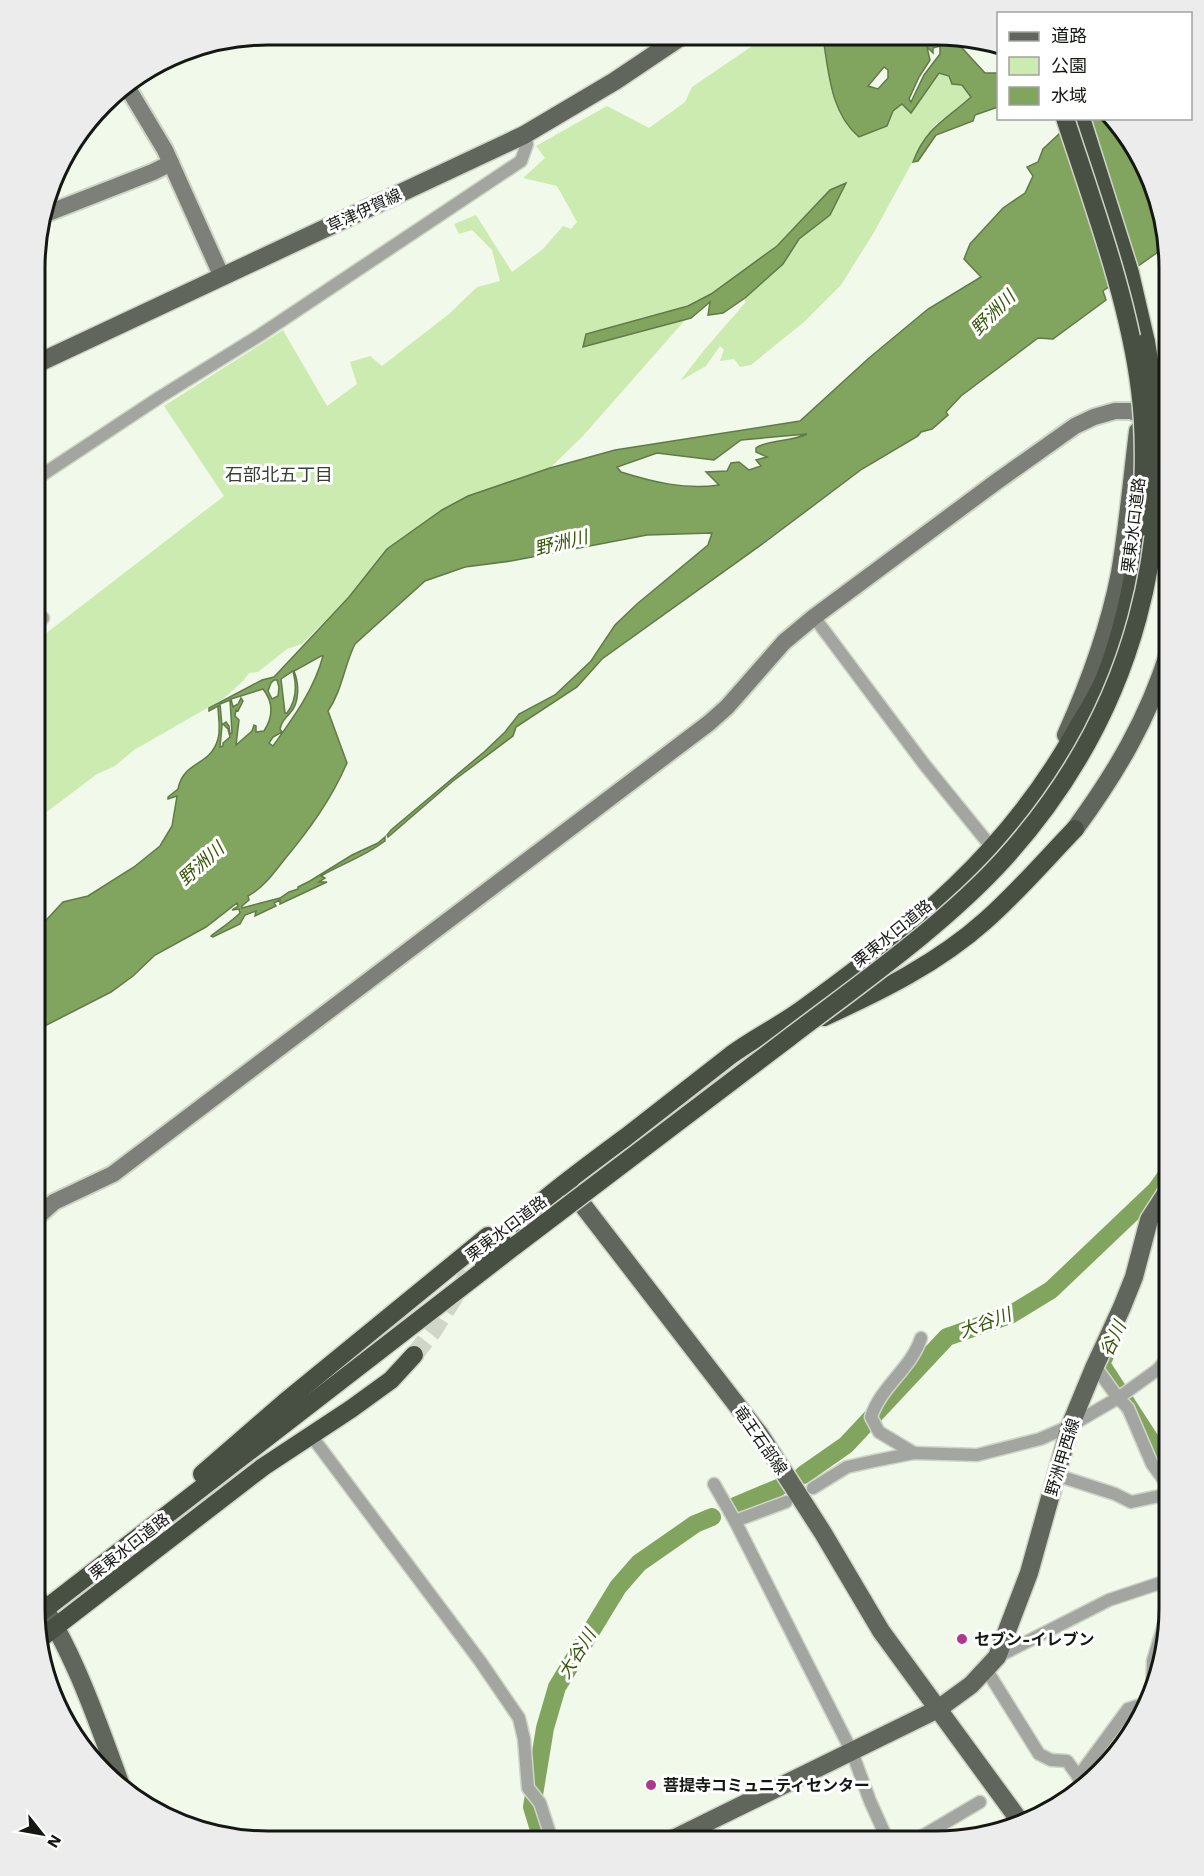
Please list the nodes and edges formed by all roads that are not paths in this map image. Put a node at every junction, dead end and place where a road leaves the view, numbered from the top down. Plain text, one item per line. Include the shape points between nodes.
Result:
1 (668, 45) edge
2 (130, 92) edge
3 (1066, 120) edge
4 (1082, 120) edge
5 (524, 135) junction
6 (171, 163) junction
7 (53, 211) edge
8 (222, 277) junction
9 (45, 360) edge
10 (1159, 390) edge
11 (1140, 415) junction
12 (45, 473) edge
13 (1159, 475) edge
14 (1159, 475) edge
15 (814, 617) junction
16 (1159, 686) edge
17 (1044, 784) junction
18 (1075, 829) joint
19 (993, 849) junction
20 (707, 1075) junction
21 (566, 1182) junction
22 (1159, 1205) edge
23 (45, 1210) edge
24 (481, 1258) tunnel mouth
25 (921, 1338) dead end
26 (414, 1355) tunnel mouth
27 (1095, 1366) junction
28 (1159, 1369) edge
29 (1118, 1398) junction
30 (1070, 1426) junction
31 (310, 1434) junction
32 (914, 1453) junction
33 (1159, 1473) edge
34 (1056, 1474) junction
35 (714, 1484) dead end
36 (813, 1488) dead end
37 (1159, 1496) edge
38 (786, 1502) dead end
39 (172, 1512) junction
40 (735, 1521) junction
41 (1159, 1583) edge
42 (45, 1610) edge
43 (45, 1617) edge
44 (56, 1627) junction
45 (47, 1634) edge
46 (992, 1663) junction
47 (1136, 1706) edge
48 (938, 1709) junction
49 (852, 1752) junction
50 (115, 1770) edge
51 (1088, 1771) edge
52 (1080, 1778) edge
53 (980, 1802) dead end
54 (1016, 1816) edge
55 (703, 1823) junction
56 (549, 1831) edge
57 (688, 1831) edge
58 (706, 1831) edge
59 (884, 1831) edge
60 (931, 1831) edge

1 - 5 main road, 草津伊賀線
2 - 6 street
3 - 17 highway, 栗東水口道路, bridge via 1134,352 1144,434 1141,527 1124,616 1104,680
4 - 13 highway, 栗東水口道路, bridge via 1130,273 1152,371
5 - 8 main road, 草津伊賀線
5 - 12 street via 527,144 521,161
6 - 7 street
6 - 8 street
8 - 9 main road, 草津伊賀線
10 - 11 main road
11 - 15 street via 1115,411 1075,426
11 - 17 main road via 1112,608 1078,707
14 - 39 highway, 栗東水口道路, bridge via 1151,565 1139,615 1109,699 1062,783 1002,861 942,918 871,975
15 - 19 street
15 - 23 street via 784,642 709,723 113,1174
16 - 18 main road via 1128,751
17 - 19 highway, 栗東水口道路
18 - 20 highway via 984,922 948,950 885,988
19 - 20 highway, 栗東水口道路 via 924,916 801,1010 732,1054
20 - 21 highway, 栗東水口道路
21 - 24 highway, 栗東水口道路
21 - 39 highway, 栗東水口道路 via 505,1222 285,1402 185,1489
21 - 48 main road, 竜王石部線 via 760,1435 881,1631
22 - 27 main road, 野洲甲西線 via 1149,1220 1134,1277
25 - 32 street via 916,1353 876,1402 872,1420 879,1432
26 - 31 highway, 栗東水口道路 via 391,1380
27 - 29 street
27 - 30 main road, 野洲甲西線
28 - 29 street
29 - 30 street
29 - 33 street via 1128,1408
30 - 32 street via 1040,1439 977,1455
30 - 34 main road, 野洲甲西線
31 - 44 highway, 栗東水口道路
31 - 56 street via 519,1718 528,1788 540,1803
32 - 36 street via 848,1467
34 - 37 street via 1131,1502
34 - 46 main road, 野洲甲西線 via 1029,1573
35 - 40 street
38 - 40 street
39 - 42 highway, 栗東水口道路
40 - 49 street
41 - 46 street via 1109,1600
43 - 44 main road
44 - 45 highway, 栗東水口道路
44 - 50 main road
46 - 48 main road, 野洲甲西線 via 971,1685
46 - 52 street via 1039,1754 1067,1761
47 - 51 street via 1128,1709
48 - 49 main road
48 - 54 main road, 竜王石部線
49 - 55 main road
49 - 59 street
53 - 60 street
55 - 57 main road
55 - 58 street

